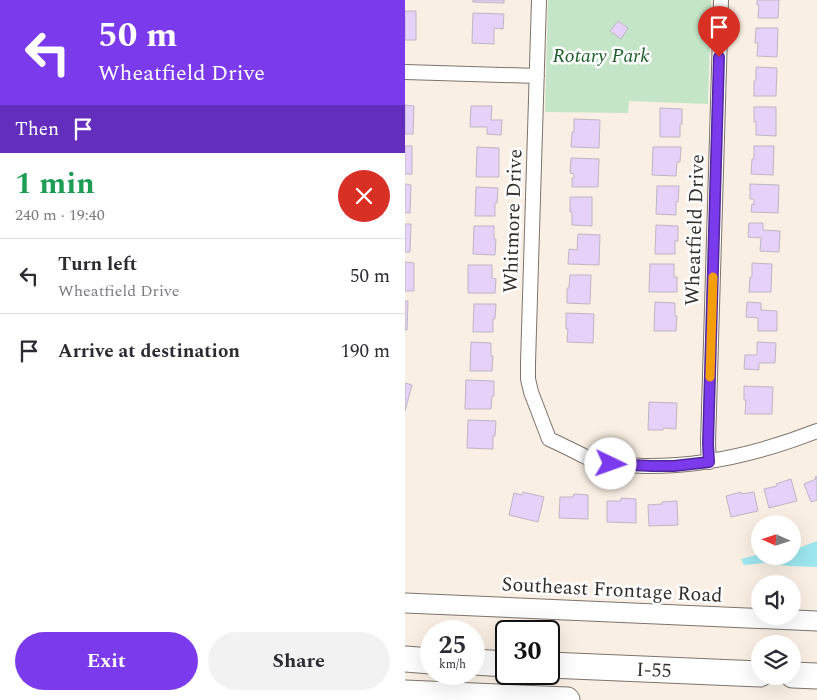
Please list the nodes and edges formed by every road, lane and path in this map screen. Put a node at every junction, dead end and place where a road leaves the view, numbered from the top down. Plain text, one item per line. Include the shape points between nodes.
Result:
1 (539, 0) edge
2 (721, 0) edge
3 (405, 72) edge
4 (537, 76) junction
5 (817, 431) edge
6 (709, 462) junction
7 (405, 603) edge
8 (817, 621) edge
9 (405, 660) edge
10 (420, 660) edge
11 (560, 665) edge
12 (751, 674) edge
13 (801, 675) edge
14 (817, 676) edge
15 (405, 693) edge
16 (567, 700) edge

1 - 4 street, Whitmore Drive
2 - 6 street, Wheatfield Drive
3 - 4 street
4 - 6 street, Whitmore Drive via 528,379 549,439 595,461 611,464 674,466
5 - 6 street via 778,446
7 - 8 street, Southeast Frontage Road
9 - 10 highway
11 - 12 highway, I-55
13 - 14 highway
15 - 16 highway

